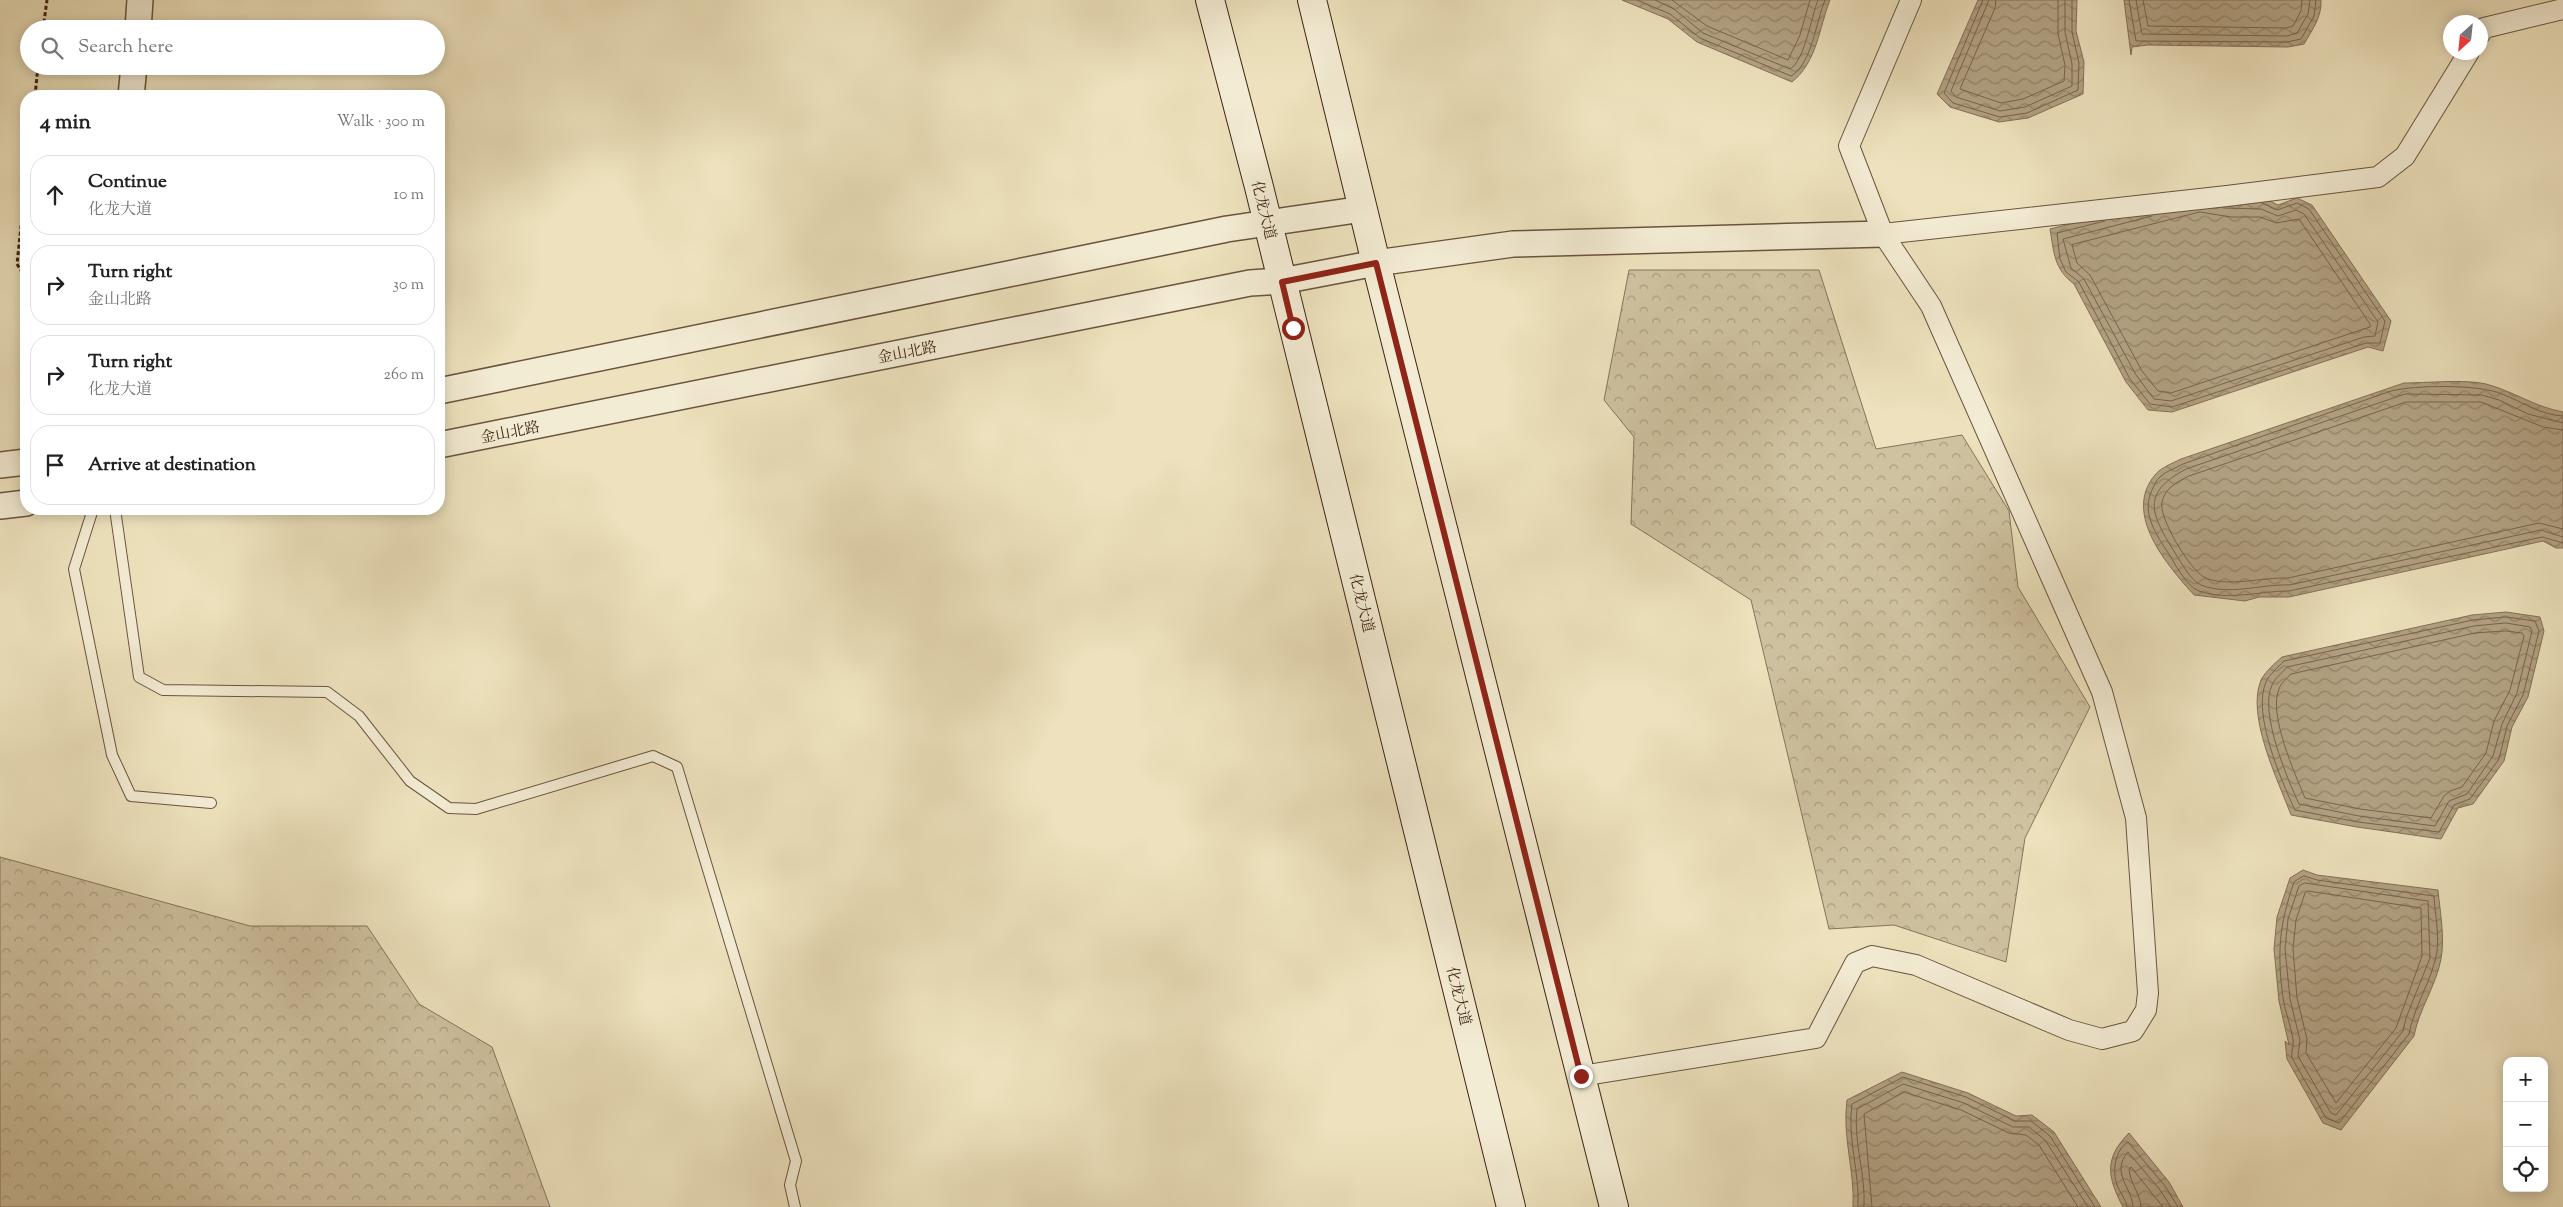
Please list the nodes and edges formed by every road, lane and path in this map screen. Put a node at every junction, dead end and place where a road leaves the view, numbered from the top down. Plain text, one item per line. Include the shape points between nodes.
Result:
1 (47, 0) edge
2 (140, 0) edge
3 (1210, 0) edge
4 (1312, 0) edge
5 (1911, 0) edge
6 (2563, 9) edge
7 (44, 20) edge
8 (139, 20) edge
9 (2488, 27) edge
10 (2464, 60) edge
11 (37, 75) edge
12 (133, 75) edge
13 (36, 90) edge
14 (132, 90) edge
15 (1363, 209) junction
16 (1267, 221) junction
17 (1883, 234) junction
18 (20, 236) edge
19 (1376, 263) junction
20 (20, 269) edge
21 (1282, 282) junction
22 (445, 390) edge
23 (445, 444) edge
24 (20, 462) edge
25 (0, 464) edge
26 (20, 504) edge
27 (0, 506) edge
28 (91, 515) edge
29 (116, 515) edge
30 (211, 803) dead end
31 (1581, 1076) junction
32 (795, 1207) edge
33 (1511, 1207) edge
34 (1614, 1207) edge

1 - 7 path
2 - 8 street
3 - 16 main road, 化龙大道
4 - 15 main road
5 - 17 street via 1849,146
6 - 9 street
10 - 17 street via 2405,156 2378,177
11 - 13 path
12 - 14 street
15 - 16 street
15 - 19 main road
16 - 21 main road, 化龙大道
16 - 22 street
17 - 19 street, 金山北路 via 1513,244
17 - 31 street via 1931,306 2102,692 2136,818 2148,993 2146,1010 2133,1031 2102,1039 2068,1030 1916,964 1872,956 1854,963 1816,1038
18 - 20 path via 17,264
19 - 21 street, 金山北路
19 - 31 main road
21 - 23 street, 金山北路 via 1250,283
21 - 33 main road, 化龙大道
24 - 25 street
26 - 27 street
28 - 30 lane via 74,570 112,755 131,796
29 - 32 lane via 139,677 163,690 327,692 359,716 410,781 449,808 476,810 653,756 677,767 796,1161 790,1185
31 - 34 main road

